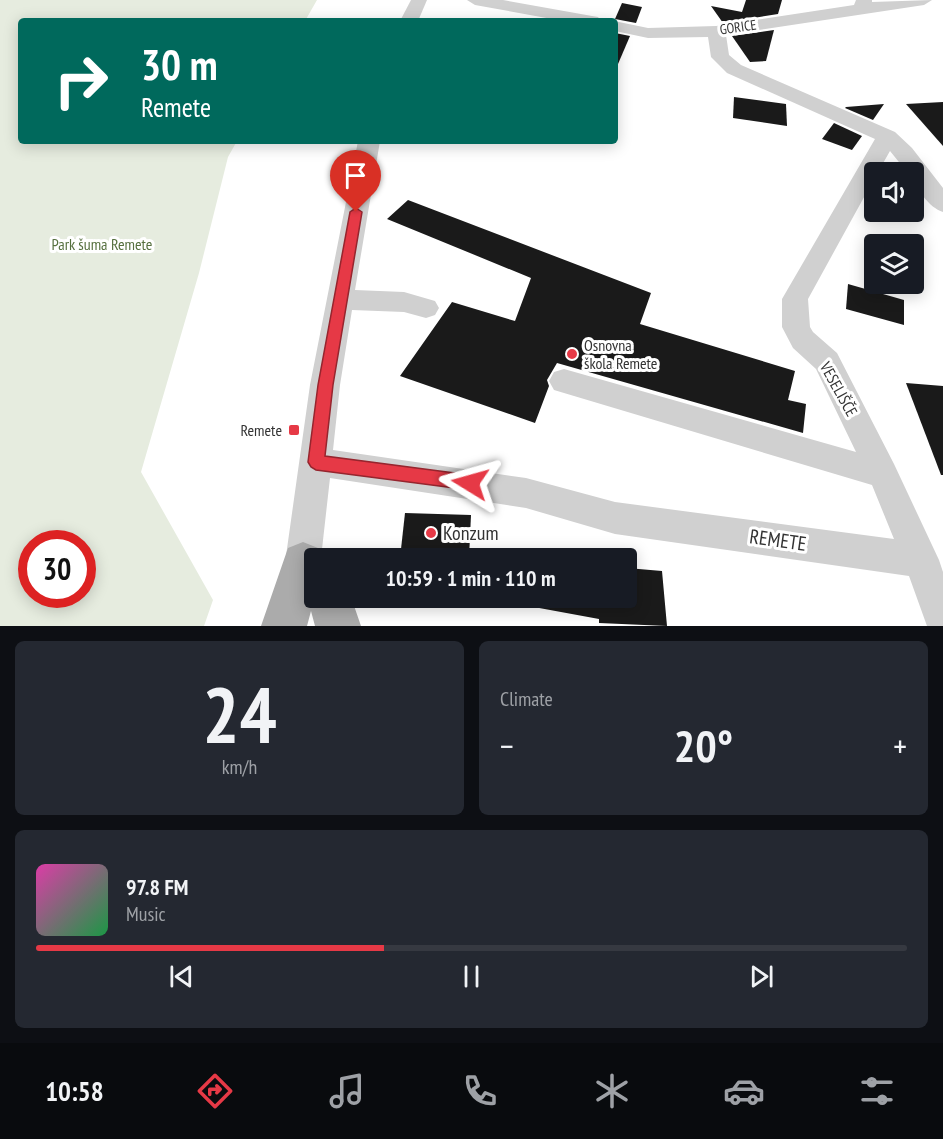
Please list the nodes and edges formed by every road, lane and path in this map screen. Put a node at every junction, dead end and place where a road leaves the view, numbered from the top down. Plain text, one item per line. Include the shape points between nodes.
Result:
1 (419, 0) edge
2 (475, 0) edge
3 (924, 0) edge
4 (862, 4) edge
5 (410, 18) edge
6 (575, 18) edge
7 (618, 27) edge
8 (716, 31) junction
9 (887, 137) junction
10 (368, 144) edge
11 (943, 204) edge
12 (340, 299) junction
13 (426, 308) dead end
14 (564, 381) dead end
15 (316, 462) junction
16 (884, 474) junction
17 (316, 548) edge
18 (921, 560) junction
19 (304, 597) edge
20 (330, 608) edge
21 (943, 621) edge
22 (284, 626) edge
23 (338, 626) edge

1 - 5 street
2 - 6 street
3 - 4 street, GORICE
4 - 8 street, GORICE
7 - 8 street, GORICE via 648,33
8 - 9 street via 720,57 734,69
9 - 11 street
9 - 16 street, VESELIŠČE via 795,299 796,327 803,340 827,361
10 - 12 street
12 - 13 street via 404,302
12 - 15 street
14 - 16 street
15 - 17 street
15 - 18 street, REMETE via 504,489 615,518
16 - 18 street, VESELIŠČE
18 - 21 street, VESELIŠČE
19 - 22 main road
20 - 23 main road

